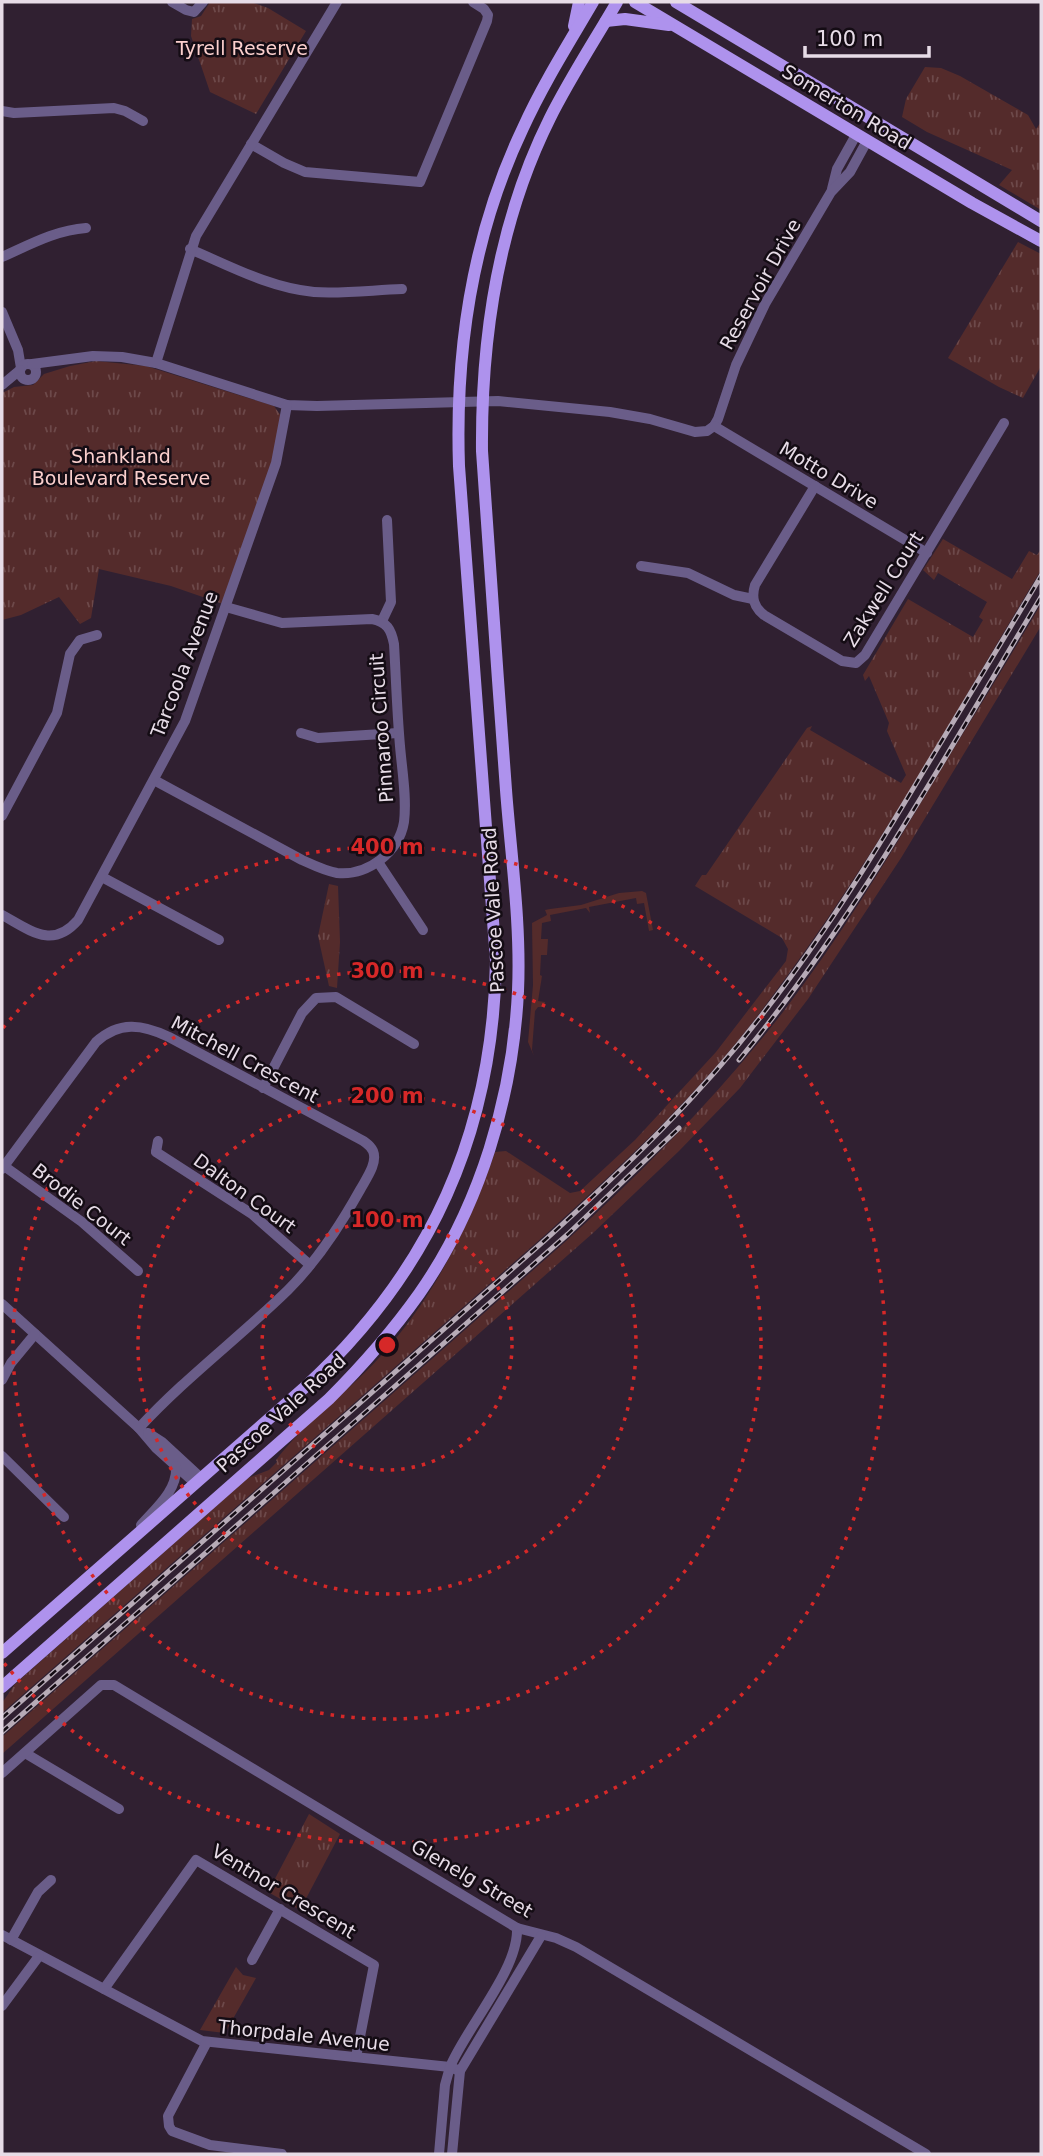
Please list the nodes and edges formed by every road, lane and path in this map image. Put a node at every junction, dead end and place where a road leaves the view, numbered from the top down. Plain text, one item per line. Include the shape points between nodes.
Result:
1 (172, 2) edge
2 (203, 2) edge
3 (337, 2) edge
4 (472, 2) edge
5 (579, 2) edge
6 (593, 2) edge
7 (617, 2) edge
8 (635, 2) edge
9 (676, 2) edge
10 (606, 22) junction
11 (673, 25) junction
12 (569, 44) junction
13 (2, 111) edge
14 (872, 120) junction
15 (143, 121) dead end
16 (862, 138) junction
17 (251, 144) junction
18 (528, 169) junction
19 (503, 175) junction
20 (1041, 222) edge
21 (86, 228) dead end
22 (1041, 241) edge
23 (190, 249) junction
24 (2, 257) edge
25 (402, 289) dead end
26 (2, 312) edge
27 (65, 359) junction
28 (156, 363) junction
29 (26, 369) junction
30 (2, 384) edge
31 (458, 401) junction
32 (482, 401) junction
33 (287, 405) junction
34 (1004, 424) dead end
35 (714, 426) junction
36 (815, 486) junction
37 (387, 518) dead end
38 (927, 553) junction
39 (641, 566) dead end
40 (753, 599) junction
41 (226, 607) junction
42 (382, 621) junction
43 (99, 634) dead end
44 (300, 732) dead end
45 (398, 733) junction
46 (154, 780) junction
47 (2, 816) edge
48 (378, 862) junction
49 (102, 877) junction
50 (514, 896) junction
51 (492, 898) junction
52 (2, 915) edge
53 (423, 932) dead end
54 (221, 940) dead end
55 (415, 1044) dead end
56 (263, 1087) junction
57 (154, 1149) dead end
58 (3, 1168) edge
59 (310, 1265) junction
60 (140, 1273) dead end
61 (2, 1304) edge
62 (35, 1334) junction
63 (2, 1380) edge
64 (139, 1428) junction
65 (2, 1456) edge
66 (176, 1466) junction
67 (198, 1481) junction
68 (215, 1498) junction
69 (64, 1517) dead end
70 (139, 1532) junction
71 (2, 1653) edge
72 (2, 1687) edge
73 (25, 1753) junction
74 (2, 1773) edge
75 (119, 1809) dead end
76 (51, 1880) dead end
77 (280, 1909) junction
78 (517, 1928) junction
79 (541, 1936) junction
80 (6, 1938) edge
81 (39, 1955) junction
82 (252, 1960) dead end
83 (104, 1989) junction
84 (2, 2006) edge
85 (207, 2042) junction
86 (355, 2057) junction
87 (455, 2069) junction
88 (282, 2154) edge
89 (439, 2154) edge
90 (452, 2154) edge
91 (926, 2154) edge

1 - 2 street via 194,12
3 - 17 street
4 - 17 street via 484,9 487,21 420,182 305,172
5 - 12 main road
6 - 12 main road, Pascoe Vale Road
7 - 10 main road, Pascoe Vale Road
8 - 11 main road, Somerton Road
9 - 14 main road, Somerton Road
10 - 11 main road via 625,19
10 - 18 main road, Pascoe Vale Road via 551,118
11 - 16 main road, Somerton Road
12 - 19 main road, Pascoe Vale Road
13 - 15 street via 114,108
14 - 16 main road
14 - 20 main road, Somerton Road
16 - 22 main road, Somerton Road
16 - 35 street, Reservoir Drive via 850,172 831,192 745,342
17 - 23 street
18 - 19 main road via 517,168
18 - 32 main road, Pascoe Vale Road via 498,270 486,334
19 - 31 main road, Pascoe Vale Road via 472,275
21 - 24 street via 56,233
23 - 25 street via 292,288 315,292
23 - 28 street
26 - 29 street
27 - 28 street via 122,357
27 - 29 street
27 - 29 street via 37,375 36,369
28 - 33 street
29 - 30 street
31 - 32 street
31 - 33 street
31 - 51 main road, Pascoe Vale Road
32 - 35 street via 610,411 695,432
32 - 50 main road, Pascoe Vale Road via 484,487
33 - 41 street, Tarcoola Avenue via 275,463
34 - 38 street, Zakwell Court
35 - 36 street, Motto Drive
36 - 38 street, Motto Drive
36 - 40 street via 755,585
37 - 42 street via 391,603
38 - 40 street, Zakwell Court via 856,663 842,661 764,615
39 - 40 street via 688,573
41 - 42 street via 282,623
41 - 46 street, Tarcoola Avenue via 185,721
42 - 45 street, Pinnaroo Circuit via 394,643
43 - 47 street via 80,640 69,653 57,713
44 - 45 street via 317,738
45 - 48 street, Pinnaroo Circuit via 404,821 396,842
46 - 48 street via 320,869 355,872
46 - 49 street, Tarcoola Avenue
48 - 53 street
49 - 52 street, Tarcoola Avenue via 78,919 60,935 40,934
49 - 54 street
50 - 51 main road
50 - 68 main road, Pascoe Vale Road via 518,989 505,1092 484,1166 455,1232 421,1292 368,1359
51 - 67 main road, Pascoe Vale Road via 495,1000 485,1075 462,1159 438,1215 409,1266 365,1326 325,1368
55 - 56 street via 336,997 316,998 302,1013
56 - 58 street, Mitchell Crescent via 151,1029 139,1025 114,1029 96,1042
56 - 59 street, Mitchell Crescent via 367,1143 373,1151 374,1161 363,1184
57 - 59 street, Dalton Court via 251,1214
58 - 60 street, Brodie Court via 82,1222
59 - 64 street, Mitchell Crescent
61 - 62 street
62 - 63 street
62 - 64 street
64 - 66 street
64 - 67 street via 162,1442
65 - 69 street
66 - 67 street
66 - 70 street via 169,1493
67 - 68 main road
67 - 70 main road, Pascoe Vale Road
68 - 72 main road, Pascoe Vale Road
70 - 71 main road, Pascoe Vale Road
73 - 74 street
73 - 75 street
73 - 78 street, Glenelg Street via 101,1685 114,1685
76 - 80 street
77 - 82 street
77 - 83 street, Ventnor Crescent via 196,1860
77 - 86 street, Ventnor Crescent via 374,1965
78 - 79 street, Glenelg Street
78 - 87 street via 516,1944
79 - 87 street
79 - 91 street, Glenelg Street via 576,1947
80 - 81 street, Thorpdale Avenue
81 - 83 street, Thorpdale Avenue
81 - 84 street
83 - 85 street, Thorpdale Avenue
85 - 86 street, Thorpdale Avenue
85 - 88 street via 168,2116 172,2132 210,2145
86 - 87 street, Thorpdale Avenue
87 - 89 street via 445,2085
87 - 90 street

